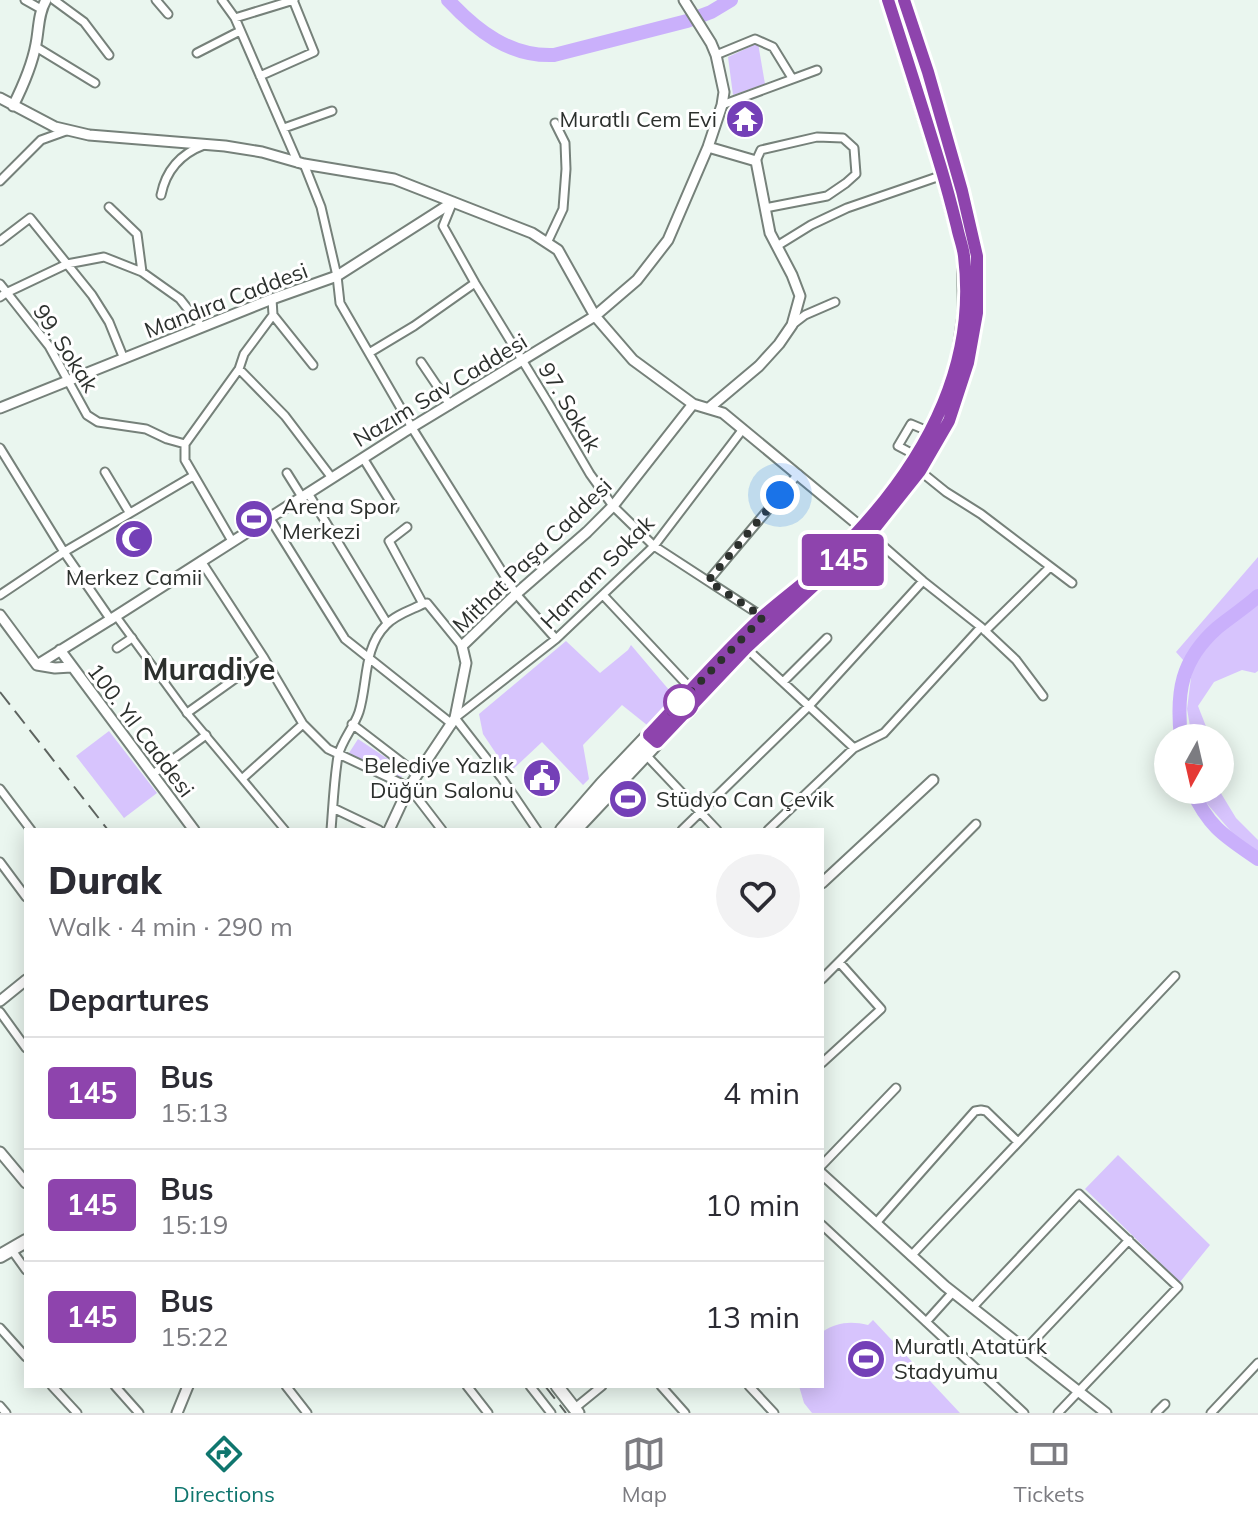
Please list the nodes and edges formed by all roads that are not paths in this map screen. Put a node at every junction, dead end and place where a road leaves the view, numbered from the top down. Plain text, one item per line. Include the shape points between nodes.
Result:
1 (25, 0) edge
2 (54, 0) edge
3 (156, 0) edge
4 (222, 0) edge
5 (293, 0) edge
6 (684, 0) edge
7 (888, 0) edge
8 (904, 0) edge
9 (43, 5) edge
10 (168, 14) dead end
11 (235, 18) junction
12 (240, 31) junction
13 (36, 47) junction
14 (197, 53) dead end
15 (109, 55) dead end
16 (716, 55) junction
17 (817, 70) dead end
18 (260, 76) junction
19 (792, 78) junction
20 (95, 83) dead end
21 (5, 104) edge
22 (722, 105) junction
23 (332, 111) dead end
24 (555, 123) dead end
25 (284, 128) junction
26 (68, 130) junction
27 (206, 144) junction
28 (708, 147) junction
29 (756, 161) junction
30 (301, 163) junction
31 (943, 175) junction
32 (0, 181) edge
33 (161, 195) dead end
34 (453, 202) junction
35 (109, 207) dead end
36 (765, 208) junction
37 (0, 241) edge
38 (547, 243) junction
39 (777, 246) junction
40 (67, 264) junction
41 (142, 272) junction
42 (337, 276) junction
43 (475, 283) junction
44 (0, 284) edge
45 (3, 295) edge
46 (272, 299) junction
47 (835, 302) dead end
48 (273, 315) junction
49 (595, 316) junction
50 (792, 325) junction
51 (202, 327) junction
52 (369, 353) junction
53 (124, 359) junction
54 (421, 362) dead end
55 (522, 362) junction
56 (313, 365) dead end
57 (239, 369) junction
58 (66, 380) junction
59 (693, 404) junction
60 (450, 405) junction
61 (0, 408) edge
62 (709, 408) junction
63 (412, 427) junction
64 (743, 429) junction
65 (930, 432) junction
66 (185, 444) junction
67 (0, 448) edge
68 (917, 456) junction
69 (363, 458) junction
70 (920, 471) junction
71 (105, 472) dead end
72 (287, 473) dead end
73 (798, 474) junction
74 (193, 476) junction
75 (332, 478) junction
76 (305, 495) junction
77 (613, 506) junction
78 (394, 508) dead end
79 (129, 512) junction
80 (269, 517) junction
81 (407, 527) dead end
82 (866, 531) junction
83 (232, 541) junction
84 (654, 546) junction
85 (64, 552) junction
86 (201, 561) junction
87 (1050, 567) junction
88 (708, 581) junction
89 (923, 581) junction
90 (1072, 583) dead end
91 (516, 594) junction
92 (0, 595) edge
93 (603, 595) junction
94 (425, 603) junction
95 (0, 615) edge
96 (763, 617) junction
97 (114, 618) junction
98 (387, 623) junction
99 (983, 629) junction
100 (132, 638) junction
101 (827, 638) dead end
102 (556, 639) junction
103 (462, 646) junction
104 (117, 648) dead end
105 (746, 648) junction
106 (60, 650) junction
107 (264, 658) junction
108 (368, 659) junction
109 (34, 662) junction
110 (71, 667) junction
111 (783, 682) junction
112 (692, 690) junction
113 (1043, 696) dead end
114 (809, 706) junction
115 (187, 713) junction
116 (453, 721) junction
117 (303, 724) junction
118 (352, 724) junction
119 (206, 735) junction
120 (653, 738) junction
121 (854, 748) junction
122 (339, 754) junction
123 (646, 755) junction
124 (157, 771) dead end
125 (417, 774) junction
126 (243, 778) junction
127 (933, 780) dead end
128 (409, 787) junction
129 (606, 788) junction
130 (0, 789) edge
131 (333, 808) junction
132 (700, 812) junction
133 (976, 824) dead end
134 (29, 828) edge
135 (192, 828) edge
136 (283, 828) edge
137 (331, 828) edge
138 (375, 828) edge
139 (390, 828) edge
140 (440, 828) edge
141 (536, 828) edge
142 (564, 828) edge
143 (576, 828) edge
144 (684, 828) edge
145 (715, 828) edge
146 (770, 828) edge
147 (0, 862) edge
148 (824, 881) edge
149 (24, 894) edge
150 (839, 962) junction
151 (1175, 976) dead end
152 (824, 977) edge
153 (24, 982) edge
154 (0, 1001) edge
155 (0, 1012) edge
156 (24, 1045) edge
157 (824, 1061) edge
158 (896, 1088) dead end
159 (1018, 1142) junction
160 (0, 1152) edge
161 (824, 1163) edge
162 (824, 1177) edge
163 (24, 1181) edge
164 (876, 1223) junction
165 (824, 1227) edge
166 (1129, 1240) junction
167 (24, 1242) edge
168 (5, 1252) edge
169 (911, 1256) junction
170 (24, 1268) edge
171 (953, 1292) junction
172 (972, 1308) junction
173 (926, 1322) junction
174 (0, 1328) edge
175 (1025, 1350) junction
176 (24, 1355) edge
177 (1258, 1363) edge
178 (54, 1388) edge
179 (117, 1388) edge
180 (187, 1388) edge
181 (288, 1388) edge
182 (469, 1388) edge
183 (532, 1388) edge
184 (559, 1388) edge
185 (600, 1388) edge
186 (663, 1388) edge
187 (751, 1388) edge
188 (1080, 1391) junction
189 (1165, 1404) dead end
190 (0, 1406) edge
191 (576, 1410) edge
192 (6, 1413) edge
193 (77, 1413) edge
194 (139, 1413) edge
195 (177, 1413) edge
196 (307, 1413) edge
197 (488, 1413) edge
198 (551, 1413) edge
199 (685, 1413) edge
200 (774, 1413) edge
201 (1024, 1413) edge
202 (1058, 1413) edge
203 (1106, 1413) edge
204 (1156, 1413) edge
205 (1211, 1413) edge

1 - 9 street
2 - 15 street via 84,22
3 - 10 street
4 - 11 street
5 - 11 street
5 - 18 street via 314,52
6 - 16 street, Nazım Sav Caddesi
7 - 31 main road
8 - 70 main road via 977,256 977,313 968,363 949,421
9 - 13 street
11 - 12 street
12 - 14 street
12 - 18 street
13 - 20 street
13 - 21 street via 23,86
16 - 19 street via 755,39 773,47
16 - 22 street, Nazım Sav Caddesi
17 - 19 street
18 - 25 street
19 - 22 street
21 - 26 street
22 - 28 street, Nazım Sav Caddesi
23 - 25 street
24 - 38 street via 565,143 566,169 563,209
25 - 30 street
26 - 27 street
26 - 32 street via 41,140
27 - 30 street
27 - 33 street via 177,161
28 - 29 street
28 - 49 street, Nazım Sav Caddesi via 668,240 637,280
29 - 36 street
29 - 36 street via 761,150 817,137 843,138 854,148 856,174 827,196
30 - 34 street via 394,179
30 - 42 street via 321,207
31 - 39 street via 847,208
31 - 65 main road via 964,255 965,312 958,360
34 - 38 street
34 - 42 street, Mandıra Caddesi
34 - 43 street, 97. Sokak via 443,226
35 - 41 street via 137,234
36 - 39 street
37 - 40 street via 30,218
38 - 49 street via 558,250
39 - 50 street via 800,296
40 - 41 street via 104,257
40 - 45 street
40 - 53 street via 109,322
41 - 51 street via 180,299
42 - 46 street, Mandıra Caddesi
42 - 52 street via 340,303
43 - 52 street
43 - 55 street, 97. Sokak
44 - 45 street, 99. Sokak
45 - 58 street, 99. Sokak via 49,346
46 - 48 street
46 - 51 street, Mandıra Caddesi
47 - 50 street
48 - 56 street
48 - 57 street
49 - 55 street, Nazım Sav Caddesi
49 - 59 street via 633,360
50 - 62 street via 759,366
51 - 53 street, Mandıra Caddesi
52 - 63 street
53 - 58 street, Mandıra Caddesi
54 - 60 street
55 - 60 street, Nazım Sav Caddesi
55 - 77 street, 97. Sokak
57 - 66 street
57 - 75 street via 285,416
58 - 61 street, Mandıra Caddesi
58 - 66 street, 99. Sokak via 87,415 98,422 146,429
59 - 62 street
59 - 77 street, Mithat Paşa Caddesi
60 - 63 street, Nazım Sav Caddesi
62 - 64 street
63 - 69 street, Nazım Sav Caddesi
63 - 91 street
64 - 73 street
64 - 84 street, Hamam Sokak
65 - 68 main road
65 - 68 street via 911,424 898,446
66 - 74 street
67 - 85 street
68 - 82 main road
69 - 75 street, Nazım Sav Caddesi
69 - 78 street
70 - 82 main road
70 - 87 street
71 - 79 street
72 - 76 street
73 - 82 street
73 - 88 street
74 - 79 street
74 - 83 street
75 - 76 street, Nazım Sav Caddesi
76 - 80 street, Nazım Sav Caddesi
76 - 98 street
77 - 84 street, 97. Sokak
77 - 91 street, Mithat Paşa Caddesi
79 - 85 street
80 - 83 street, Nazım Sav Caddesi
80 - 108 street via 339,631
81 - 94 street via 389,541
82 - 89 street
82 - 96 main road
82 - 105 main road
83 - 86 street, Nazım Sav Caddesi
84 - 88 street, 97. Sokak
84 - 93 street, Hamam Sokak
85 - 92 street
85 - 97 street
86 - 97 street, Nazım Sav Caddesi
86 - 107 street
87 - 90 street
87 - 99 street
88 - 96 street, 97. Sokak
89 - 99 street
89 - 114 street
91 - 102 street
91 - 103 street, Mithat Paşa Caddesi
93 - 102 street, Hamam Sokak
93 - 112 street
94 - 98 street
94 - 103 street
95 - 109 street
96 - 112 main road
97 - 100 street
97 - 106 street, Nazım Sav Caddesi
98 - 108 street
99 - 113 street
99 - 121 street via 884,733
100 - 104 street
100 - 115 street
101 - 111 street
102 - 116 street, Hamam Sokak
103 - 116 street, Mithat Paşa Caddesi via 466,663
105 - 111 street
105 - 120 main road
106 - 109 street, Nazım Sav Caddesi
106 - 110 street, 100. Yıl Caddesi
107 - 115 street
107 - 117 street
108 - 116 street
108 - 118 street
109 - 110 street
110 - 135 street, 100. Yıl Caddesi
111 - 114 street
112 - 120 main road
114 - 121 street
114 - 132 street
115 - 119 street
116 - 125 street, Mithat Paşa Caddesi
116 - 141 street
117 - 122 street
117 - 126 street
118 - 122 street
118 - 125 street
119 - 124 street
119 - 126 street
120 - 123 main road
120 - 129 main road
121 - 146 street
122 - 128 street
122 - 131 street
123 - 129 main road
123 - 132 street
125 - 128 street, Mithat Paşa Caddesi
126 - 136 street
127 - 148 street
128 - 139 street, Mithat Paşa Caddesi
128 - 140 street
129 - 142 main road
129 - 143 main road
130 - 134 street
131 - 137 street
131 - 138 street
132 - 144 street
132 - 145 street
133 - 150 street
147 - 149 street
150 - 152 street
150 - 157 street via 881,1009
151 - 159 street
153 - 154 street
155 - 156 street
158 - 161 street
159 - 164 street via 986,1111 975,1111
159 - 169 street
160 - 163 street
162 - 164 street
164 - 169 street
165 - 173 street
166 - 172 street via 1079,1194
166 - 175 street
166 - 188 street via 1178,1287
167 - 168 main road
168 - 170 street
169 - 171 street
171 - 172 street
171 - 173 street
172 - 175 street
173 - 201 street
174 - 176 street
175 - 188 street
177 - 205 street
178 - 193 street
179 - 194 street
180 - 195 street
181 - 196 street
182 - 197 street
183 - 198 street
184 - 191 main road
185 - 191 street
186 - 199 street
187 - 200 street
188 - 202 street
188 - 203 street
189 - 204 street
190 - 192 street

